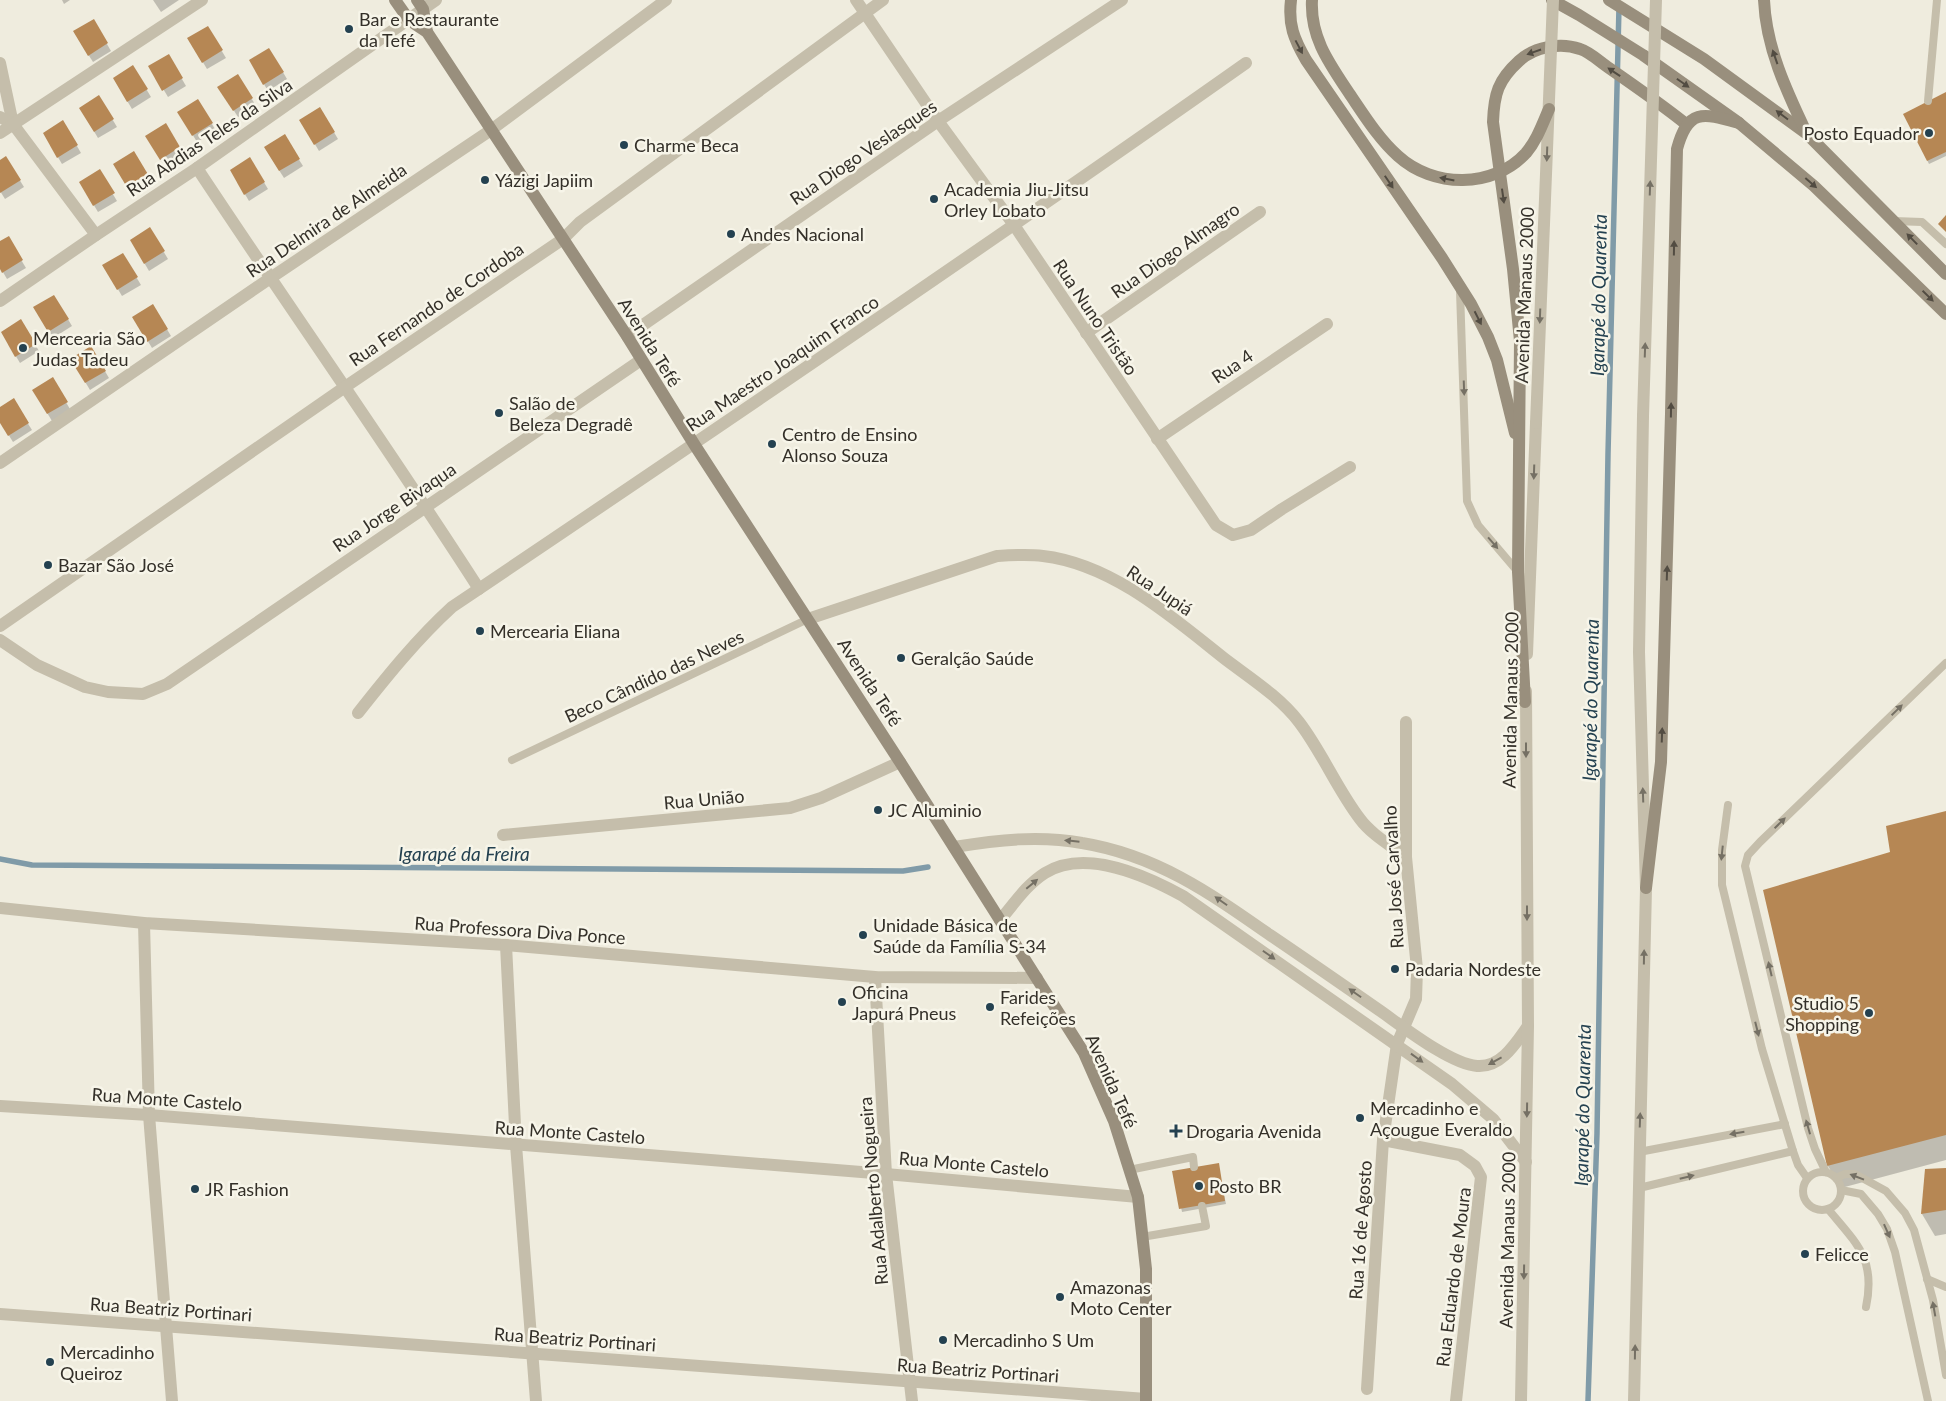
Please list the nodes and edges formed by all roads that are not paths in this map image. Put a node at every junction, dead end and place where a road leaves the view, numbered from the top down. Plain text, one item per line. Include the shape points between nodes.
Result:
1 (202, 0) edge
2 (395, 0) edge
3 (436, 0) edge
4 (666, 0) edge
5 (856, 0) edge
6 (883, 0) edge
7 (1122, 0) edge
8 (1291, 0) edge
9 (1312, 0) edge
10 (1552, 0) edge
11 (1609, 0) edge
12 (1656, 0) edge
13 (1764, 0) edge
14 (1937, 0) edge
15 (420, 5) edge
16 (865, 13) junction
17 (409, 20) junction
18 (427, 32) junction
19 (0, 63) edge
20 (1246, 63) dead end
21 (1928, 101) dead end
22 (1549, 110) junction
23 (0, 117) edge
24 (938, 121) junction
25 (1739, 123) junction
26 (13, 124) junction
27 (1686, 124) junction
28 (492, 130) junction
29 (0, 133) edge
30 (1807, 134) junction
31 (197, 168) junction
32 (1260, 212) dead end
33 (1894, 221) junction
34 (1014, 225) junction
35 (96, 235) junction
36 (563, 239) junction
37 (1946, 244) edge
38 (1946, 274) edge
39 (270, 279) junction
40 (1460, 287) junction
41 (0, 302) edge
42 (1946, 314) edge
43 (1327, 324) dead end
44 (1086, 333) junction
45 (627, 336) junction
46 (641, 360) junction
47 (345, 387) junction
48 (1157, 439) junction
49 (694, 444) junction
50 (1520, 451) junction
51 (0, 463) edge
52 (1350, 467) dead end
53 (426, 506) junction
54 (1518, 572) junction
55 (479, 589) junction
56 (808, 619) junction
57 (0, 626) edge
58 (0, 640) edge
59 (1946, 662) edge
60 (1526, 702) junction
61 (358, 713) dead end
62 (1406, 722) dead end
63 (512, 760) dead end
64 (900, 762) junction
65 (1728, 805) dead end
66 (503, 835) dead end
67 (954, 847) junction
68 (1406, 857) junction
69 (1646, 888) junction
70 (0, 908) edge
71 (1000, 920) junction
72 (144, 922) junction
73 (506, 945) junction
74 (875, 977) junction
75 (1037, 978) junction
76 (1528, 1026) junction
77 (1404, 1027) junction
78 (1397, 1044) junction
79 (0, 1106) edge
80 (149, 1115) junction
81 (1785, 1124) junction
82 (1383, 1140) junction
83 (516, 1145) junction
84 (1793, 1151) junction
85 (1639, 1152) junction
86 (1526, 1162) junction
87 (1194, 1167) dead end
88 (1129, 1170) junction
89 (1826, 1172) junction
90 (886, 1174) junction
91 (1807, 1178) junction
92 (1836, 1178) junction
93 (1639, 1188) junction
94 (1841, 1190) junction
95 (1138, 1197) junction
96 (1202, 1206) dead end
97 (1828, 1209) junction
98 (1142, 1237) junction
99 (1927, 1278) junction
100 (1946, 1287) edge
101 (1866, 1307) dead end
102 (0, 1314) edge
103 (167, 1326) junction
104 (532, 1354) junction
105 (1946, 1375) edge
106 (911, 1382) junction
107 (1367, 1389) dead end
108 (1146, 1400) edge
109 (172, 1401) edge
110 (536, 1401) edge
111 (912, 1401) edge
112 (1456, 1401) edge
113 (1521, 1401) edge
114 (1634, 1401) edge
115 (1928, 1401) edge

1 - 26 street
2 - 17 main road, Avenida Tefé
3 - 15 street, Rua Abdias Teles da Silva
4 - 28 street, Rua Delmira de Almeida
5 - 16 street, Rua Nuno Tristão
6 - 16 street, Rua Fernando de Cordoba
7 - 24 street, Rua Diogo Veslasques
8 -> 40 main road via 1292,32 1302,52
22 -> 9 main road, bridge via 1538,136 1525,154 1504,169 1476,180 1450,180 1424,173 1399,157 1381,138 1334,70 1315,36
10 - 22 street, Avenida Manaus 2000, bridge
10 -> 25 main road via 1643,55
30 -> 11 main road via 1704,58
69 -> 12 street, bridge via 1639,652
30 -> 13 main road via 1770,43
14 - 21 lane
15 - 17 street, Rua Abdias Teles da Silva
15 - 18 main road, Avenida Tefé
16 - 24 street, Rua Nuno Tristão
16 - 36 street, Rua Fernando de Cordoba via 580,222
17 - 18 main road, Avenida Tefé
17 - 31 street, Rua Abdias Teles da Silva
18 - 28 main road, Avenida Tefé
19 - 26 street
20 - 34 street, Rua Maestro Joaquim Franco
22 -> 60 street, Avenida Manaus 2000, bridge
23 - 26 street
24 - 34 street, Rua Nuno Tristão
24 - 45 street, Rua Diogo Veslasques
25 - 27 main road via 1709,115
25 -> 42 main road via 1814,186
26 - 29 street
26 - 35 street
27 -> 50 main road via 1581,49 1558,46 1527,53 1499,82 1493,122 1520,341
69 -> 27 main road via 1661,762 1676,158
28 - 36 main road, Avenida Tefé
28 - 39 street, Rua Delmira de Almeida
30 - 33 main road
31 - 35 street, Rua Abdias Teles da Silva
31 - 39 street
32 - 44 street, Rua Diogo Almagro
33 - 37 lane via 1922,222
38 -> 33 main road
34 - 44 street, Rua Nuno Tristão
34 - 49 street, Rua Maestro Joaquim Franco
35 - 41 street, Rua Abdias Teles da Silva
36 - 45 main road, Avenida Tefé
36 - 47 street, Rua Fernando de Cordoba
39 - 47 street
39 - 51 street, Rua Delmira de Almeida
40 -> 50 main road via 1497,360
40 -> 54 lane via 1467,501 1478,526
43 - 48 street, Rua 4
44 - 48 street, Rua Nuno Tristão
45 - 46 main road, Avenida Tefé
46 - 49 main road, Avenida Tefé
46 - 53 street, Rua Jorge Bivaqua
47 - 53 street
47 - 57 street, Rua Fernando de Cordoba
48 - 52 street, Rua Nuno Tristão via 1216,525 1233,535 1250,530
49 - 55 street, Rua Maestro Joaquim Franco
49 - 56 main road, Avenida Tefé
50 - 54 main road
53 - 55 street
53 - 58 street, Rua Jorge Bivaqua via 167,684 143,694 85,687 37,665
54 - 60 main road
55 - 61 street, Rua Maestro Joaquim Franco via 452,607 424,634
56 - 63 lane, Beco Cândido das Neves
56 - 64 main road, Avenida Tefé
56 - 68 street, Rua Jupiá via 998,556 1043,556 1096,572 1122,583 1281,703 1299,722 1360,819
89 -> 59 lane via 1808,1128 1745,866 1748,855 1760,842
60 -> 76 street, Avenida Manaus 2000
62 - 68 street, Rua José Carvalho
64 - 66 street, Rua União via 821,798 790,808
64 - 67 main road, Avenida Tefé
65 -> 81 lane via 1722,885 1762,1049
67 - 71 main road, Avenida Tefé
77 -> 67 street via 1210,893 1166,868 1120,852 1048,839 1006,840
68 - 77 street, Rua José Carvalho via 1417,969 1416,999
85 -> 69 street
70 - 72 street, Rua Professora Diva Ponce
71 - 75 main road, Avenida Tefé
71 -> 78 street via 1028,886 1046,872 1069,865 1096,864 1122,869 1183,896
72 - 73 street, Rua Professora Diva Ponce
72 - 80 street
73 - 74 street, Rua Professora Diva Ponce
73 - 83 street
74 - 75 street, Rua Professora Diva Ponce
74 - 90 street, Rua Adalberto Nogueira
75 - 88 main road, Avenida Tefé via 1084,1053 1114,1121
76 -> 77 street via 1498,1060 1478,1066 1451,1057
76 -> 86 street, Avenida Manaus 2000
77 - 78 street, Rua José Carvalho
78 - 82 street, Rua 16 de Agosto
78 -> 86 street via 1474,1101 1493,1119
79 - 80 street, Rua Monte Castelo
80 - 83 street, Rua Monte Castelo
80 - 103 street
81 - 84 lane
81 -> 85 lane
82 - 107 street, Rua 16 de Agosto
82 - 112 street, Rua Eduardo de Moura via 1460,1155 1475,1166 1481,1177
83 - 90 street, Rua Monte Castelo
83 - 104 street
84 - 91 lane
93 -> 84 lane
85 - 93 street
86 -> 113 street, Avenida Manaus 2000
87 - 88 lane via 1192,1157
88 - 95 main road, Avenida Tefé
89 - 91 lane
89 - 92 lane
90 - 95 street, Rua Monte Castelo
90 - 106 street, Rua Adalberto Nogueira
91 - 97 lane via 1803,1187 1806,1202 1815,1209
92 - 94 lane
99 -> 92 lane via 1914,1230 1896,1201 1886,1191 1855,1174
114 -> 93 street
94 - 97 lane via 1840,1199
94 -> 115 lane via 1861,1194 1887,1229
95 - 98 main road, Avenida Tefé
96 - 98 lane via 1206,1226
97 - 101 lane via 1865,1259 1870,1274
98 - 108 main road, Avenida Tefé via 1146,1269
99 - 100 lane
105 -> 99 lane
102 - 103 street, Rua Beatriz Portinari
103 - 104 street, Rua Beatriz Portinari
103 - 109 street
104 - 106 street, Rua Beatriz Portinari
104 - 110 street
106 - 108 street, Rua Beatriz Portinari
106 - 111 street, Rua Adalberto Nogueira

